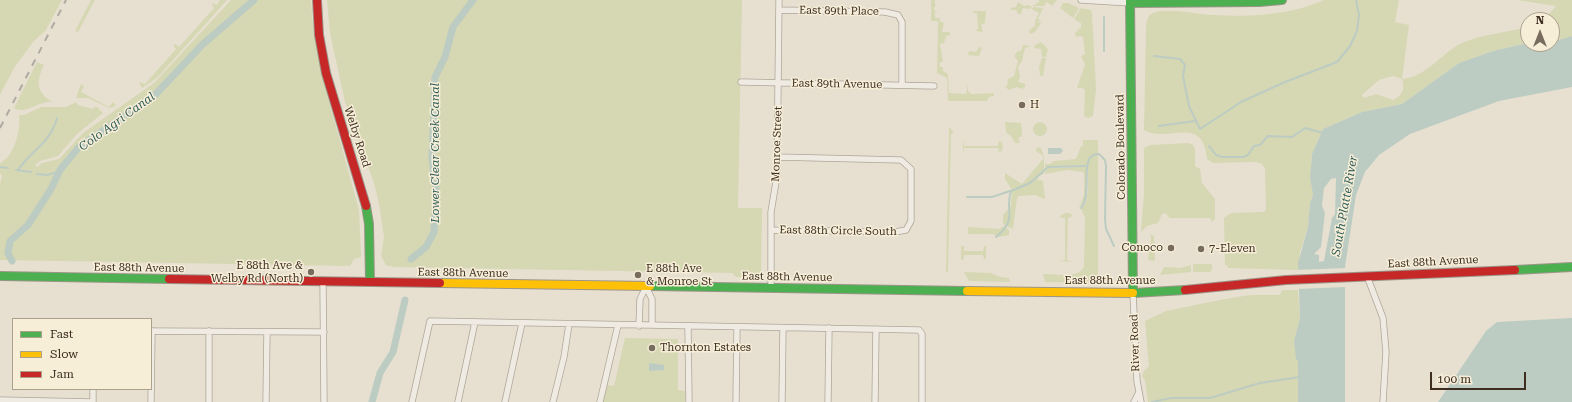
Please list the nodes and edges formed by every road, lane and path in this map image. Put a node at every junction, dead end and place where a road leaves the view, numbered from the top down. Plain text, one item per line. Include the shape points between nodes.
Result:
1 (317, 0) edge
2 (779, 0) edge
3 (1081, 0) edge
4 (1282, 0) edge
5 (1130, 1) edge
6 (780, 10) junction
7 (741, 82) dead end
8 (778, 83) junction
9 (902, 85) junction
10 (934, 86) dead end
11 (777, 156) junction
12 (771, 230) junction
13 (1572, 267) edge
14 (0, 276) edge
15 (1367, 276) junction
16 (323, 282) junction
17 (370, 282) junction
18 (646, 287) junction
19 (771, 288) junction
20 (1133, 293) junction
21 (475, 322) junction
22 (522, 323) junction
23 (569, 324) junction
24 (618, 325) junction
25 (652, 325) junction
26 (640, 326) junction
27 (688, 327) junction
28 (737, 327) junction
29 (783, 328) junction
30 (830, 328) junction
31 (876, 329) junction
32 (152, 331) edge
33 (210, 331) junction
34 (267, 332) junction
35 (324, 332) junction
36 (93, 390) edge
37 (151, 390) edge
38 (1138, 394) junction
39 (0, 400) edge
40 (93, 402) edge
41 (151, 402) edge
42 (209, 402) edge
43 (266, 402) edge
44 (324, 402) edge
45 (412, 402) edge
46 (458, 402) edge
47 (505, 402) edge
48 (553, 402) edge
49 (600, 402) edge
50 (689, 402) edge
51 (736, 402) edge
52 (782, 402) edge
53 (828, 402) edge
54 (875, 402) edge
55 (922, 402) edge
56 (1134, 402) edge
57 (1141, 402) edge
58 (1383, 402) edge

1 - 17 main road, Welby Road via 319,35 326,73 366,205 370,238
2 - 6 street, Monroe Street
3 - 5 street
4 - 5 main road
5 - 20 main road, Colorado Boulevard
6 - 8 street, Monroe Street
6 - 9 street, East 89th Place via 885,12 898,15 902,22
7 - 8 street, East 89th Avenue
8 - 9 street, East 89th Avenue
8 - 11 street, Monroe Street
9 - 10 street, East 89th Avenue
11 - 12 street, Monroe Street
11 - 12 street, East 88th Circle South via 902,160 911,168 911,221 905,230 895,232
12 - 19 street, Monroe Street
13 - 15 main road, East 88th Avenue
14 - 16 main road, East 88th Avenue
15 - 20 main road, East 88th Avenue
15 - 58 street via 1383,318 1386,352
16 - 17 main road, East 88th Avenue
16 - 35 street
17 - 18 main road, East 88th Avenue
18 - 19 main road, East 88th Avenue
18 - 25 street via 652,299
18 - 26 street via 640,299
19 - 20 main road, East 88th Avenue
20 - 38 street, River Road
21 - 22 street
21 - 45 street via 430,321
21 - 46 street
22 - 23 street
22 - 47 street
23 - 24 street
23 - 48 street
24 - 26 street
24 - 49 street
25 - 26 street
25 - 27 street
27 - 28 street
27 - 50 street
28 - 29 street
28 - 51 street
29 - 30 street
29 - 52 street
30 - 31 street
30 - 53 street
31 - 54 street
31 - 55 street via 919,330 922,334
32 - 33 street
33 - 34 street
33 - 42 street
34 - 35 street
34 - 43 street
35 - 44 street
36 - 40 street
37 - 41 street
38 - 56 street, River Road
38 - 57 street, River Road
39 - 40 street

